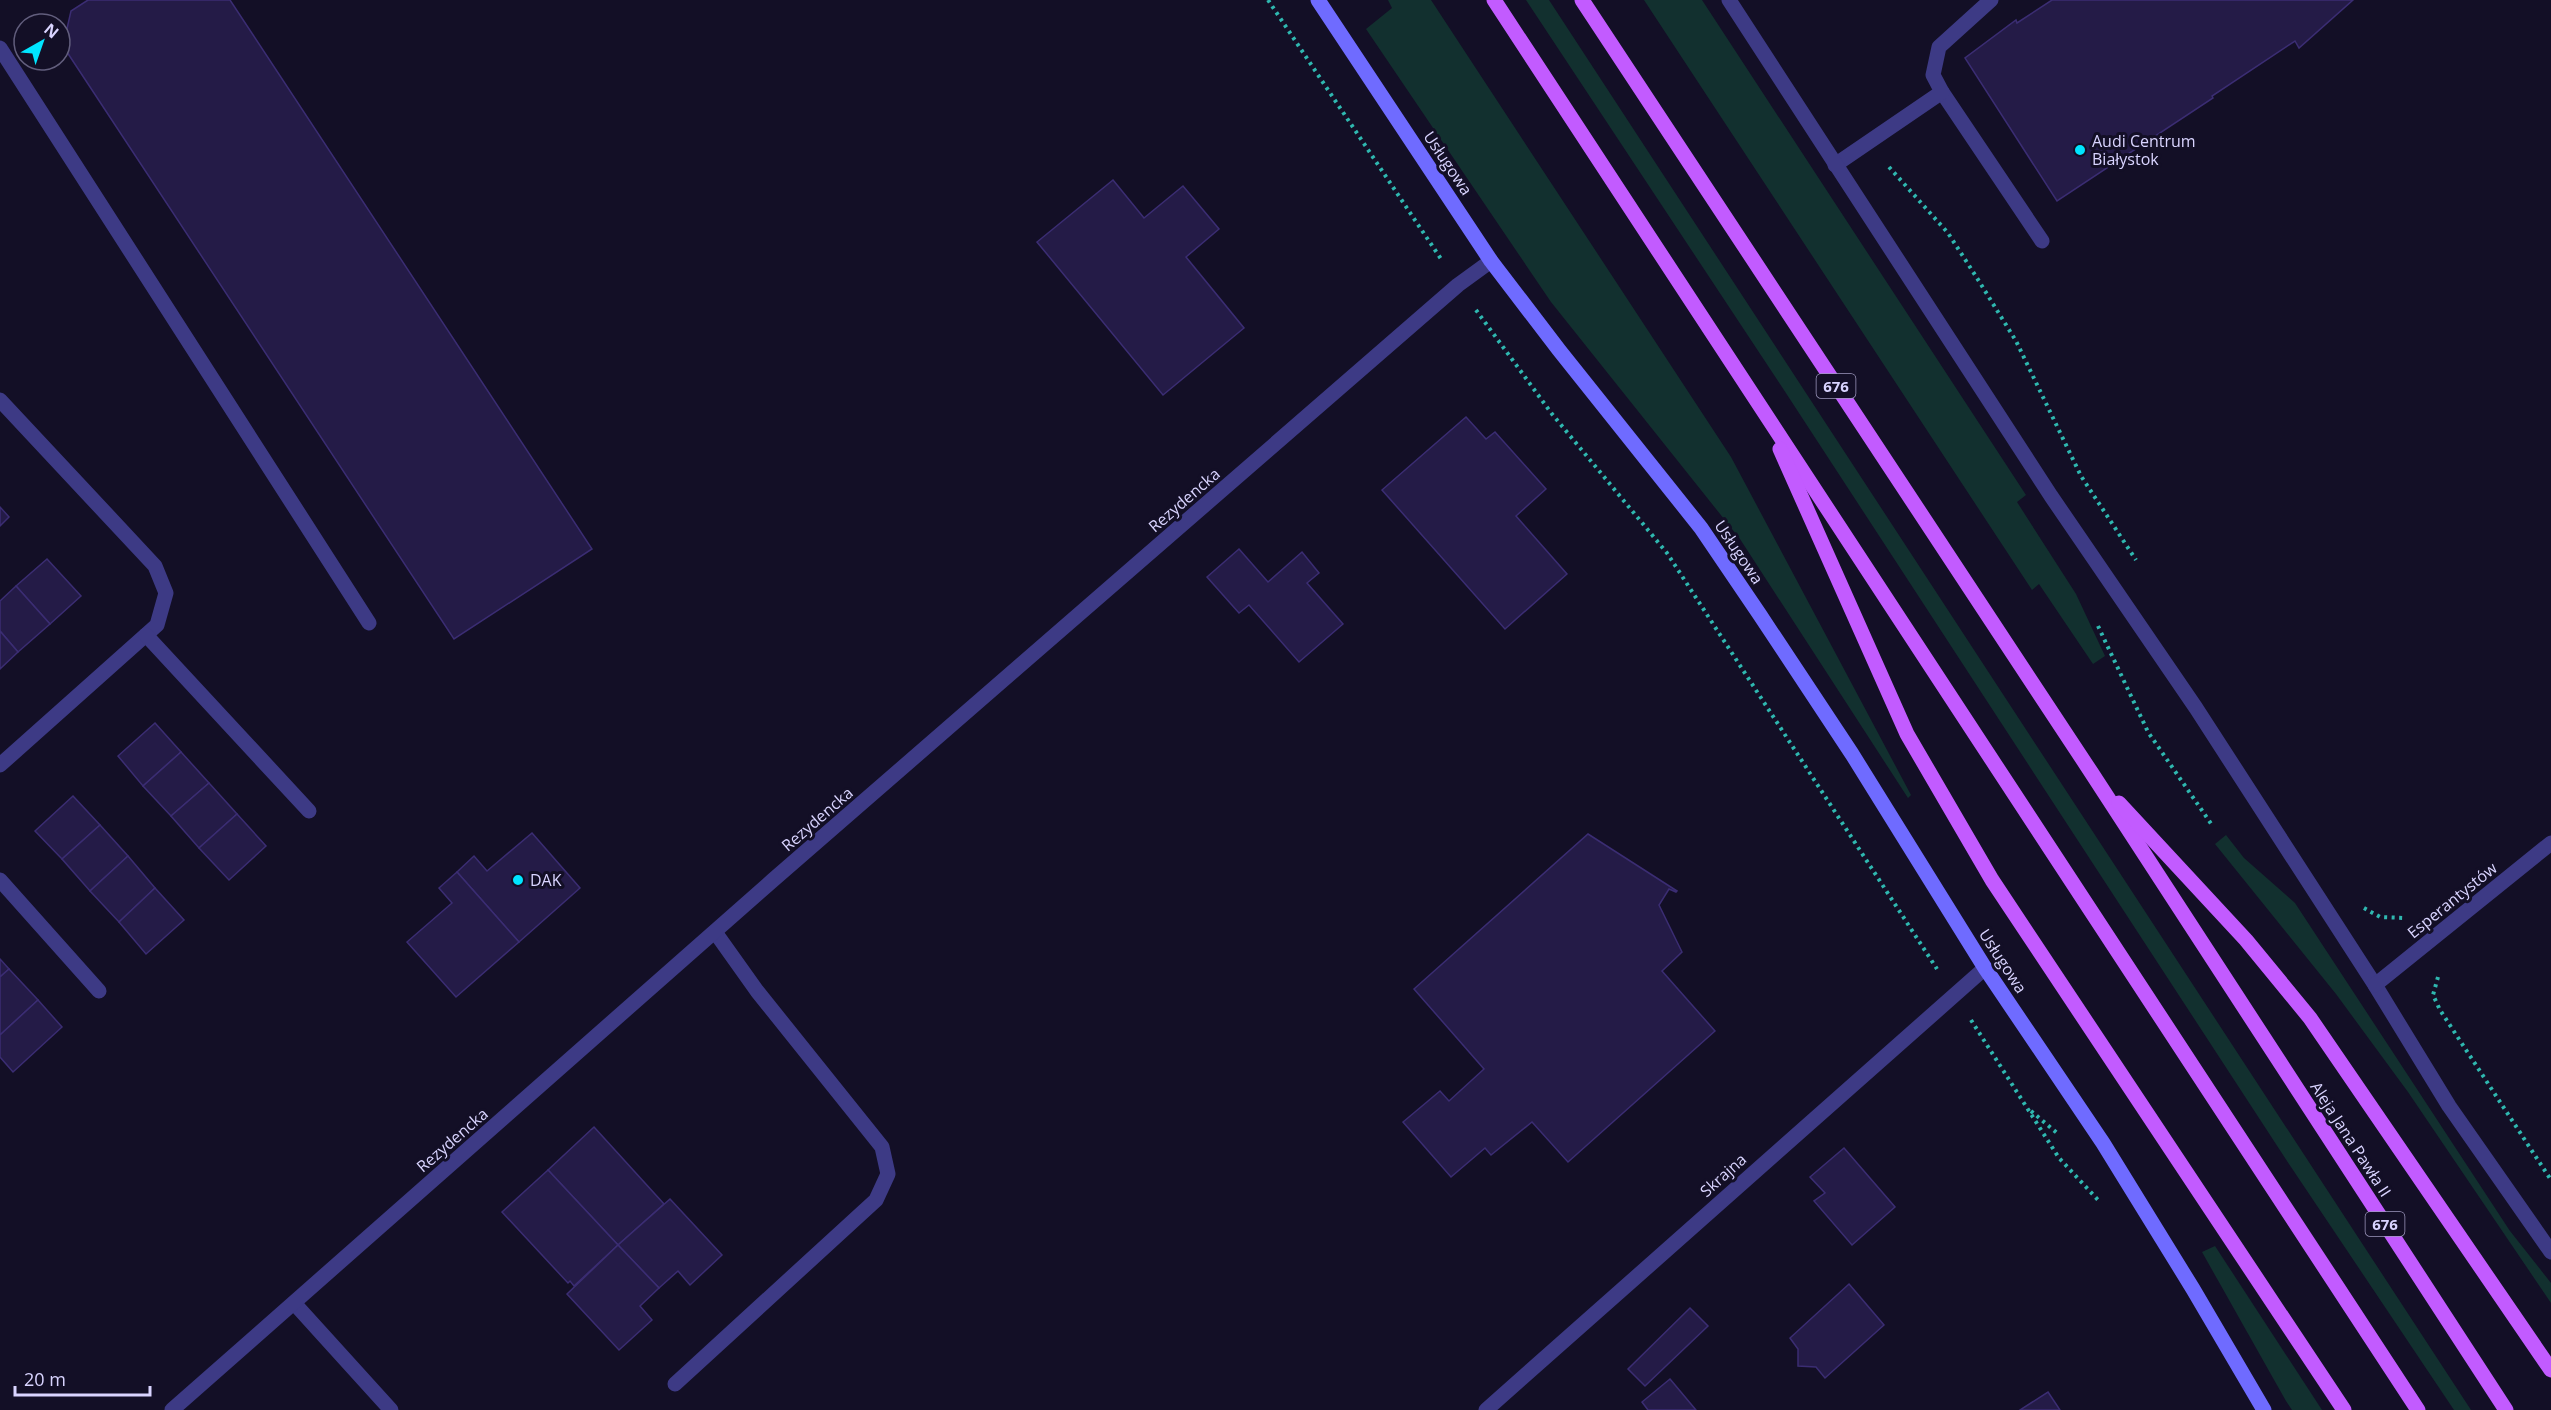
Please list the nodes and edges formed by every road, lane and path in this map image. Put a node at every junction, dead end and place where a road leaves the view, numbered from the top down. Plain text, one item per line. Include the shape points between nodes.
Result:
1 (1268, 0) edge
2 (1318, 0) edge
3 (1494, 0) edge
4 (1582, 0) edge
5 (1729, 0) edge
6 (1991, 0) edge
7 (0, 48) edge
8 (1942, 92) junction
9 (1867, 143) junction
10 (1835, 165) junction
11 (2042, 241) dead end
12 (1491, 261) junction
13 (1458, 285) junction
14 (0, 400) edge
15 (1762, 408) junction
16 (2140, 566) dead end
17 (369, 623) dead end
18 (146, 635) junction
19 (0, 765) edge
20 (2091, 772) junction
21 (309, 811) dead end
22 (2551, 843) edge
23 (0, 880) edge
24 (2362, 907) dead end
25 (2443, 930) junction
26 (715, 932) junction
27 (1985, 968) junction
28 (2375, 986) junction
29 (99, 991) dead end
30 (1954, 995) junction
31 (2440, 1010) dead end
32 (2551, 1180) edge
33 (2103, 1206) dead end
34 (2551, 1252) edge
35 (294, 1303) junction
36 (2551, 1370) edge
37 (675, 1384) dead end
38 (172, 1410) edge
39 (391, 1410) edge
40 (1486, 1410) edge
41 (2264, 1410) edge
42 (2344, 1410) edge
43 (2418, 1410) edge
44 (2506, 1410) edge

1 - 13 path
2 - 12 street, Usługowa
3 - 15 main road
4 - 20 main road, 676
5 - 10 street
6 - 8 street via 1939,47 1933,75
7 - 17 street
8 - 9 street
8 - 11 street
9 - 10 street
9 - 16 path via 1948,233 2016,341 2082,476
10 - 28 street via 2050,496 2196,708
12 - 13 street, Rezydencka
12 - 27 street, Usługowa via 1701,528 1852,754
13 - 26 street, Rezydencka
13 - 30 path via 1552,414 1667,553
14 - 18 street via 155,566 166,593 158,625
15 - 42 main road via 1907,734 1987,871
15 - 43 main road
18 - 19 street
18 - 21 street
20 - 36 main road via 2246,940 2310,1018
20 - 44 main road, Aleja Jana Pawła II / 676
22 - 25 street, Esperantystów
23 - 29 street
24 - 25 path via 2380,917 2402,920 2426,906
25 - 28 street, Esperantystów
26 - 35 street, Rezydencka
26 - 37 street via 757,991 882,1147 888,1174 876,1200
27 - 30 street, Skrajna
27 - 41 street, Usługowa via 2103,1143
28 - 34 street via 2449,1106
30 - 33 path via 2059,1158
30 - 40 street, Skrajna
31 - 32 path
35 - 38 street, Rezydencka
35 - 39 street

